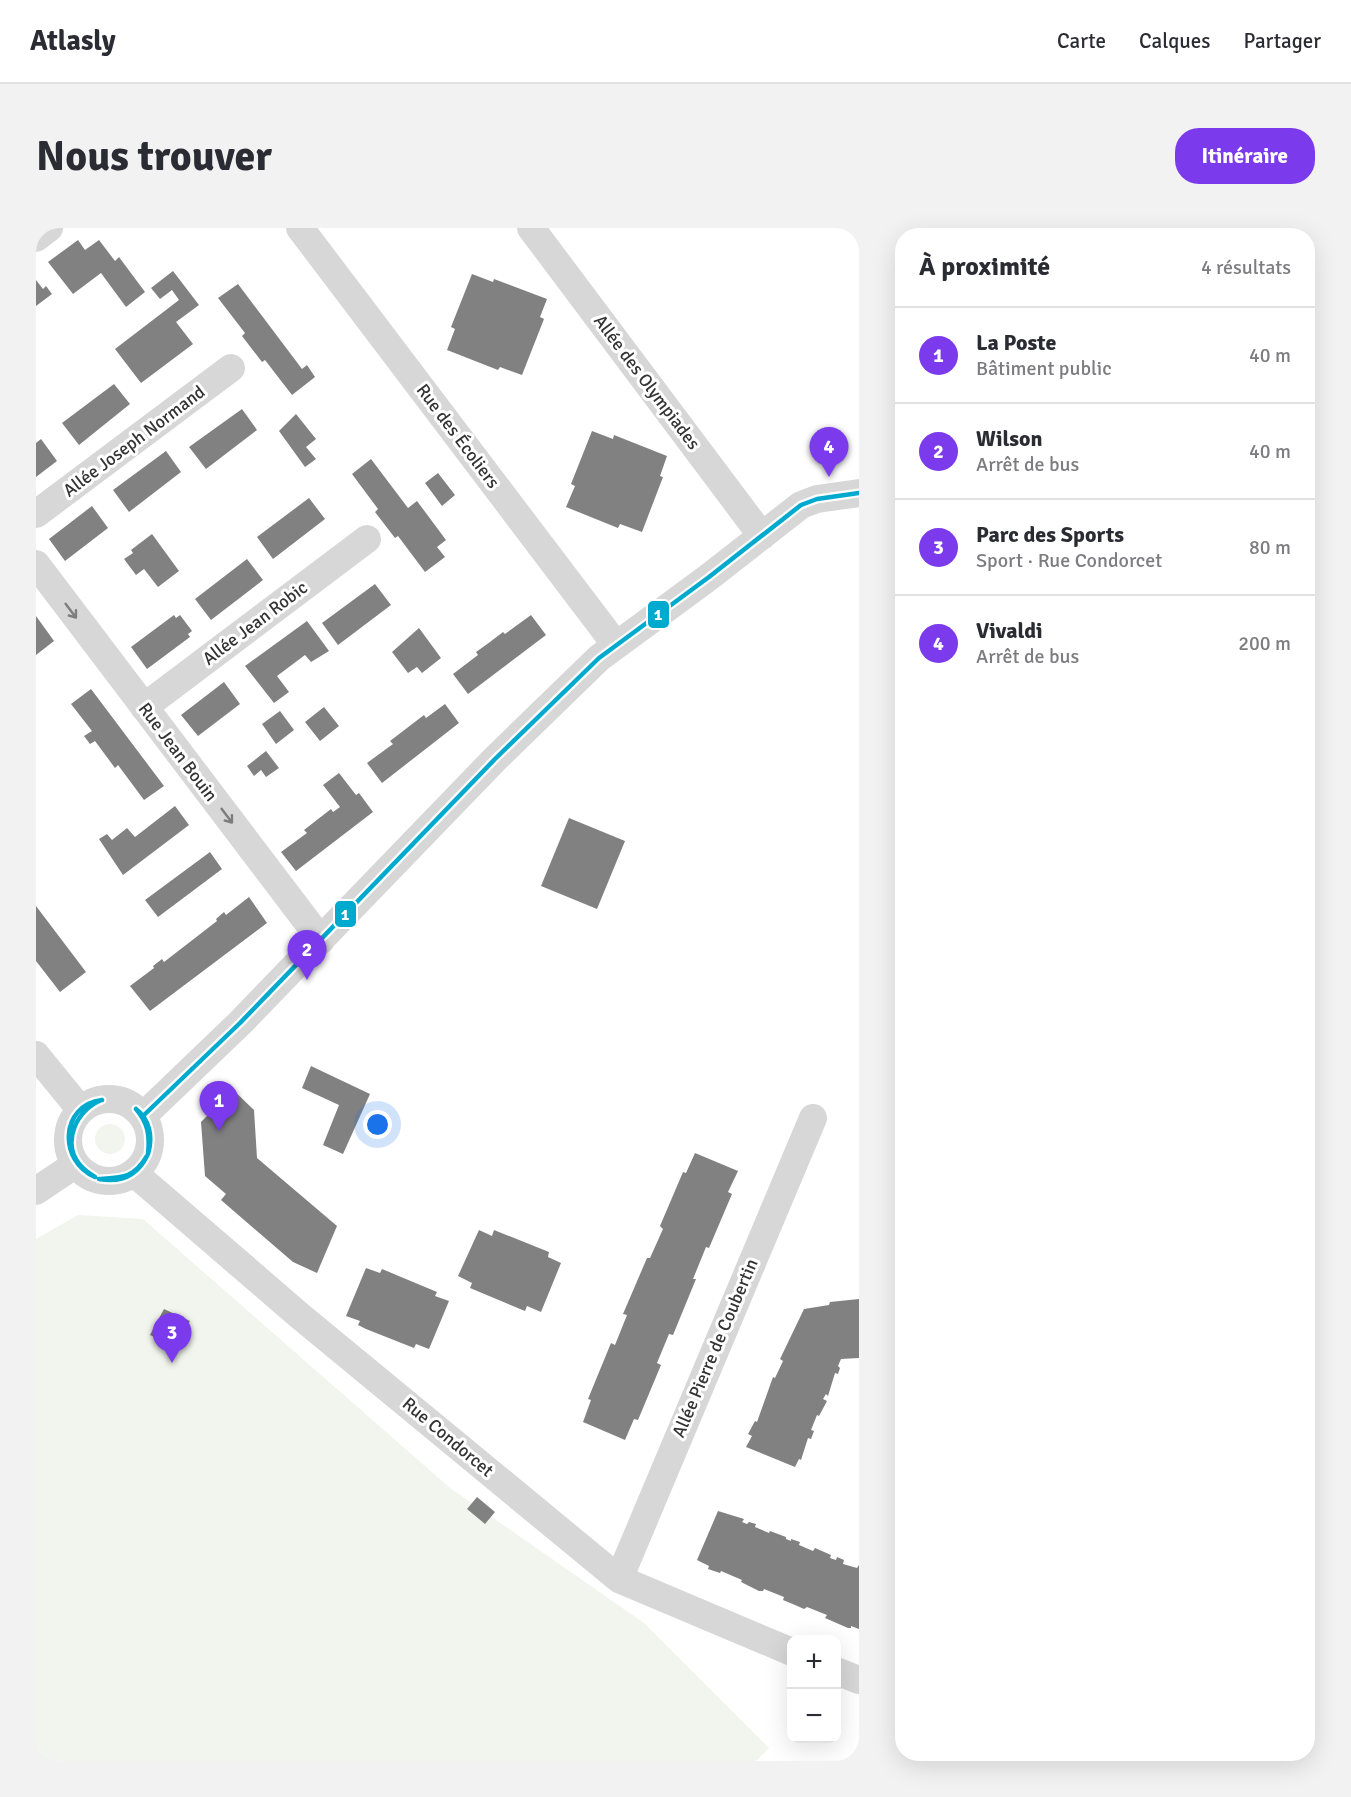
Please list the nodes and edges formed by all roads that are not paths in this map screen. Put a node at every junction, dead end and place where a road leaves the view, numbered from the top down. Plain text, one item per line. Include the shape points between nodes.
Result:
1 (50, 228) edge
2 (300, 228) edge
3 (531, 228) edge
4 (36, 238) edge
5 (231, 368) dead end
6 (859, 493) edge
7 (36, 514) edge
8 (762, 536) junction
9 (367, 539) dead end
10 (36, 564) edge
11 (616, 645) junction
12 (144, 707) junction
13 (321, 940) junction
14 (36, 1055) edge
15 (81, 1109) junction
16 (144, 1116) junction
17 (813, 1118) dead end
18 (76, 1164) junction
19 (134, 1173) junction
20 (36, 1191) edge
21 (619, 1579) junction
22 (787, 1650) edge
23 (841, 1673) edge
24 (859, 1680) edge

1 - 4 street
2 - 11 street, Rue des Écoliers
3 - 8 street, Allée des Olympiades
5 - 7 street, Allée Joseph Normand
6 - 8 street via 801,505
8 - 11 street
9 - 12 street, Allée Jean Robic
10 -> 12 street, Rue Jean Bouin
11 - 13 street via 495,759
12 -> 13 street, Rue Jean Bouin
13 - 16 street
14 - 15 street
15 - 16 street via 93,1101 121,1099
15 - 18 street via 69,1130 70,1154
16 - 19 street via 150,1134 149,1153
17 - 21 street, Allée Pierre de Coubertin
18 - 19 street via 91,1177 110,1182
18 - 20 street
19 - 21 street, Rue Condorcet via 300,1316
21 - 22 street, Rue Condorcet
23 - 24 street

